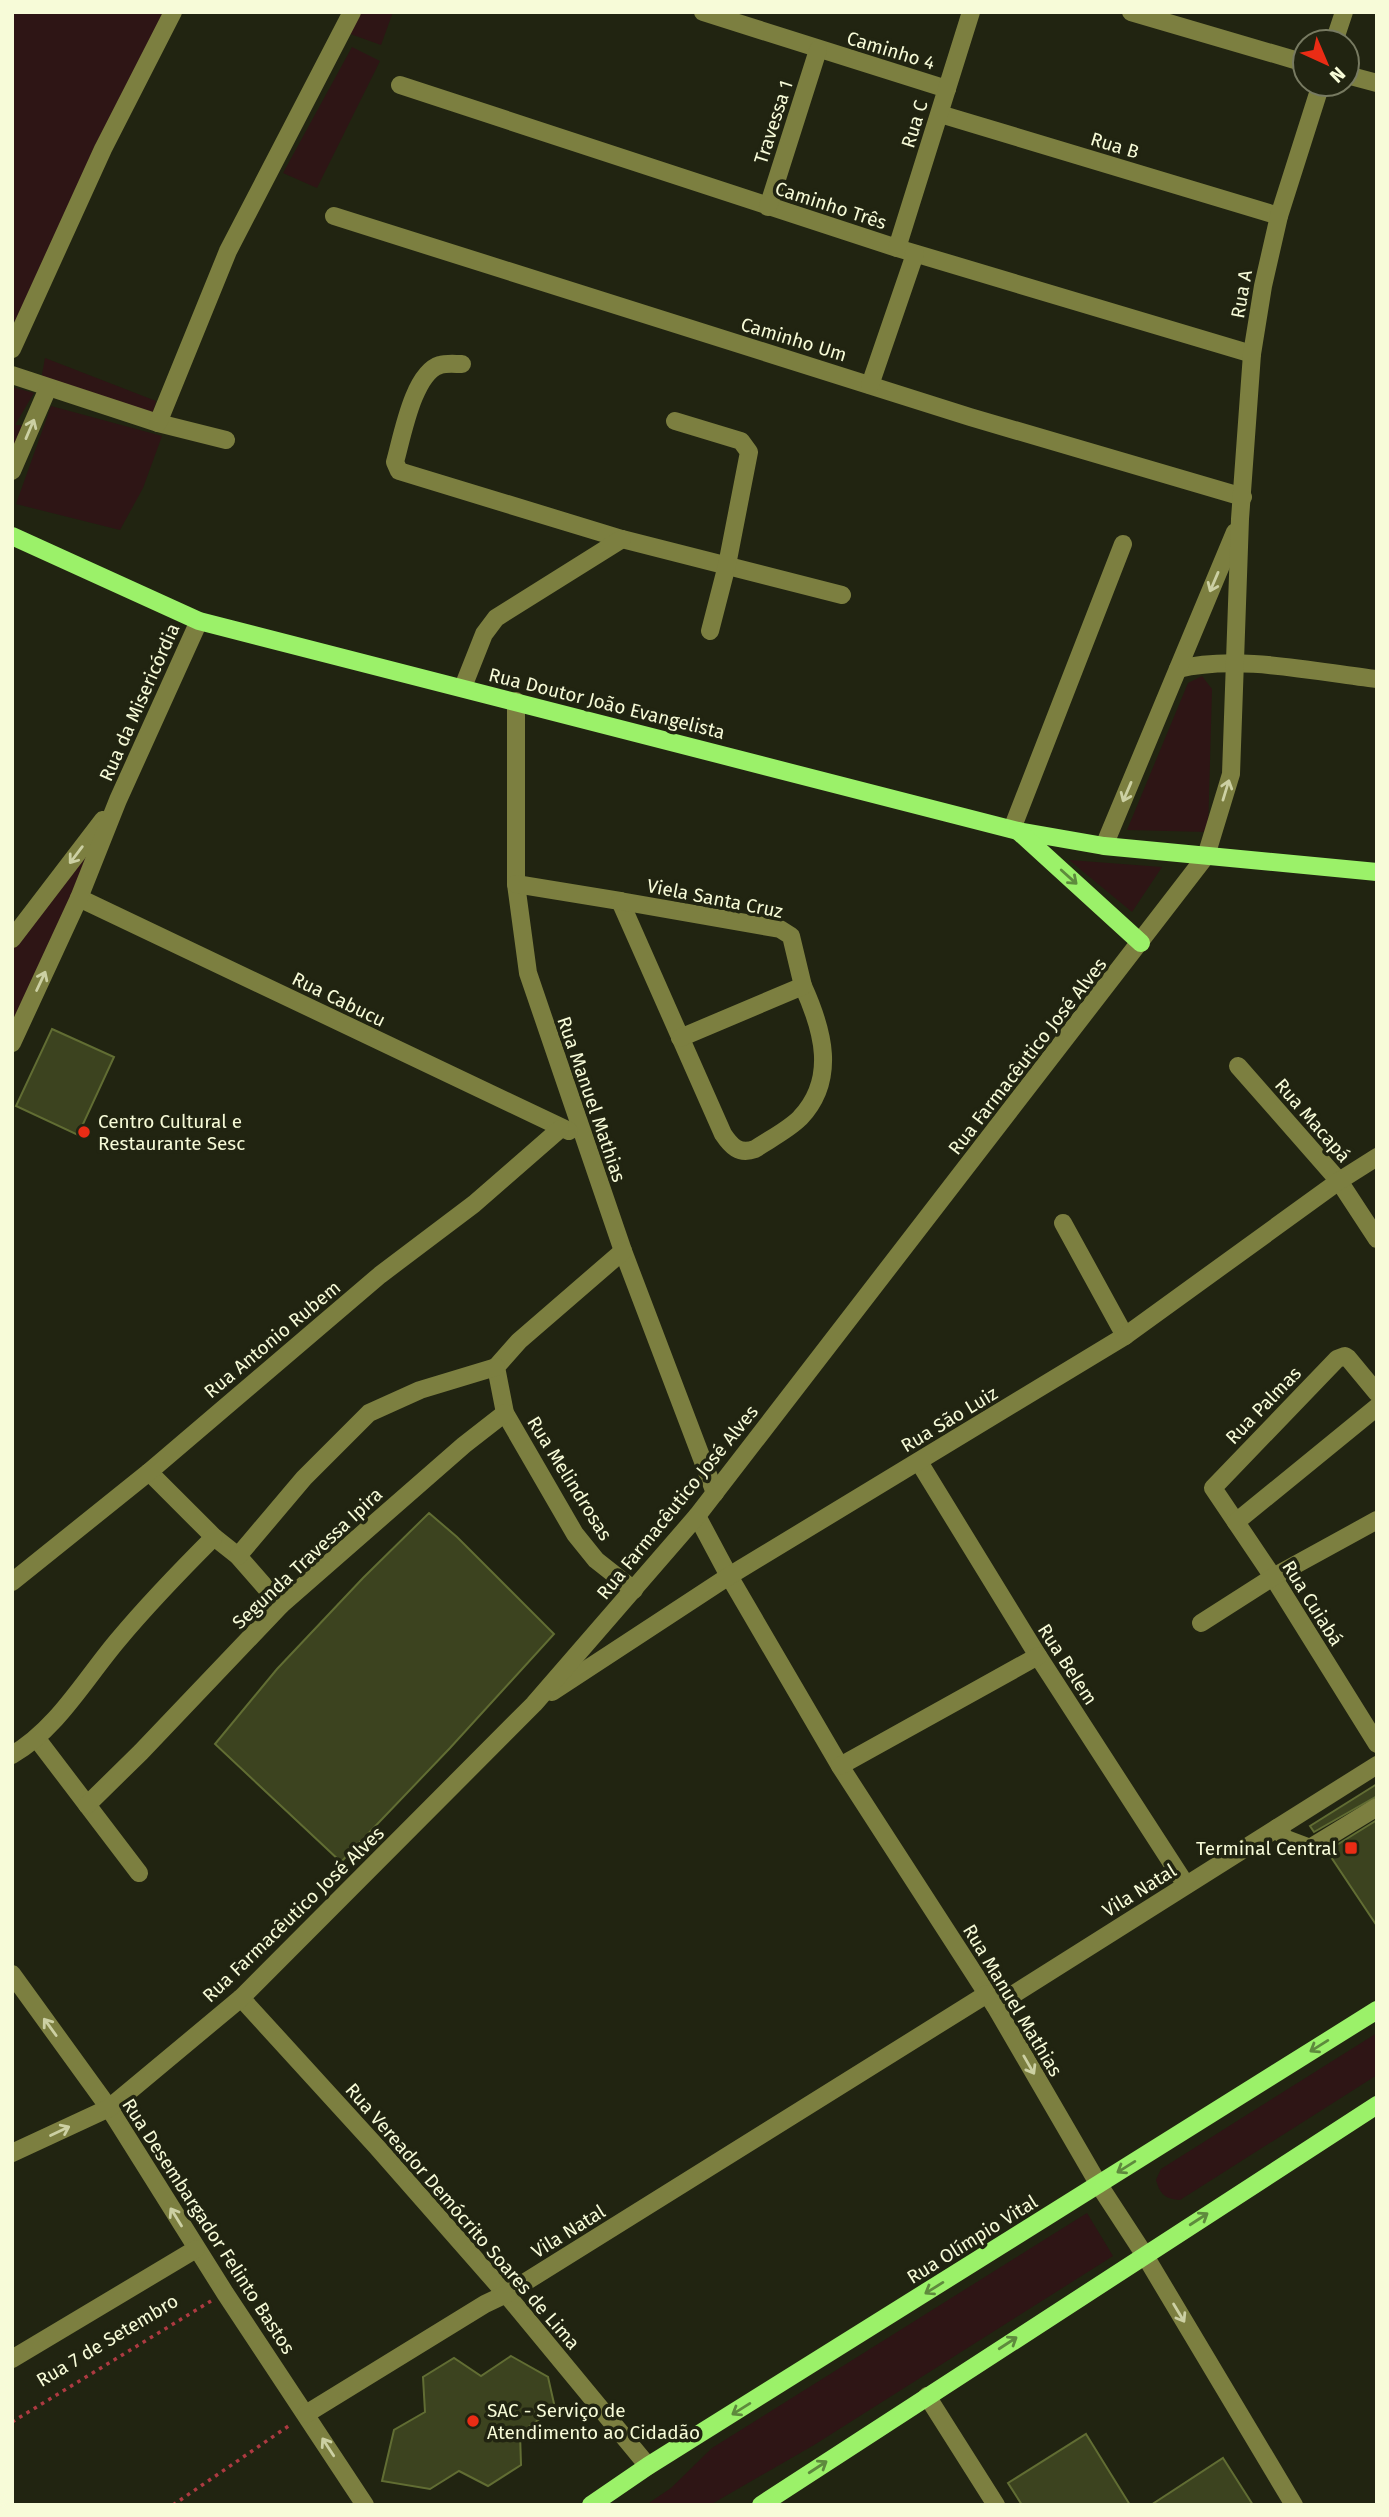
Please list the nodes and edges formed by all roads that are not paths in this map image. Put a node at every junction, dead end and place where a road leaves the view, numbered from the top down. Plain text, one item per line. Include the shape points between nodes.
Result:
1 (173, 12) edge
2 (352, 12) edge
3 (702, 12) edge
4 (971, 12) edge
5 (1131, 12) edge
6 (818, 50) junction
7 (1291, 59) edge
8 (400, 85) dead end
9 (947, 89) junction
10 (1317, 98) edge
11 (940, 114) junction
12 (768, 207) junction
13 (334, 216) dead end
14 (1279, 216) junction
15 (897, 248) junction
16 (915, 254) junction
17 (12, 349) edge
18 (1252, 354) junction
19 (462, 364) dead end
20 (12, 375) edge
21 (870, 385) junction
22 (48, 388) junction
23 (676, 421) dead end
24 (158, 424) junction
25 (226, 440) dead end
26 (12, 471) edge
27 (1243, 497) junction
28 (1240, 519) junction
29 (12, 536) edge
30 (622, 539) junction
31 (1123, 544) dead end
32 (727, 565) junction
33 (842, 595) dead end
34 (199, 621) junction
35 (710, 631) dead end
36 (1234, 662) junction
37 (1178, 668) junction
38 (1377, 679) edge
39 (463, 687) junction
40 (516, 701) junction
41 (118, 800) junction
42 (1015, 830) junction
43 (1104, 846) junction
44 (1206, 856) junction
45 (1377, 872) edge
46 (516, 884) junction
47 (79, 898) junction
48 (620, 901) junction
49 (12, 939) edge
50 (1141, 943) junction
51 (803, 986) junction
52 (680, 1038) junction
53 (12, 1043) edge
54 (1238, 1066) dead end
55 (560, 1129) junction
56 (582, 1134) junction
57 (1377, 1157) edge
58 (1339, 1181) junction
59 (1063, 1223) dead end
60 (1377, 1239) edge
61 (623, 1251) junction
62 (1125, 1336) junction
63 (496, 1367) junction
64 (1377, 1394) edge
65 (1377, 1407) edge
66 (505, 1413) junction
67 (919, 1462) junction
68 (149, 1472) junction
69 (1214, 1486) joint
70 (715, 1493) junction
71 (697, 1516) junction
72 (1236, 1522) junction
73 (1374, 1529) edge
74 (214, 1537) junction
75 (238, 1556) junction
76 (729, 1576) junction
77 (1273, 1577) junction
78 (12, 1582) edge
79 (634, 1590) junction
80 (281, 1605) junction
81 (1201, 1623) dead end
82 (1038, 1656) junction
83 (534, 1704) junction
84 (37, 1739) junction
85 (1377, 1744) edge
86 (12, 1755) edge
87 (1377, 1765) edge
88 (840, 1766) junction
89 (88, 1805) junction
90 (1377, 1807) edge
91 (1277, 1828) junction
92 (139, 1873) dead end
93 (1186, 1885) junction
94 (12, 1974) edge
95 (241, 1998) junction
96 (991, 2000) junction
97 (1377, 2010) edge
98 (1377, 2105) edge
99 (109, 2108) junction
100 (12, 2153) edge
101 (1099, 2185) junction
102 (196, 2249) junction
103 (1144, 2254) junction
104 (506, 2294) junction
105 (12, 2359) edge
106 (927, 2396) junction
107 (306, 2414) junction
108 (648, 2466) junction
109 (365, 2505) edge
110 (591, 2505) edge
111 (761, 2505) edge
112 (996, 2505) edge
113 (1294, 2505) edge

1 - 17 street via 103,149
2 - 24 street via 228,251
3 - 6 street, Caminho 4
4 - 9 street, Rua C
5 - 7 street
6 - 9 street, Caminho 4
6 - 12 street, Travessa 1
8 - 12 street, Caminho Três
9 - 11 street, Rua C
10 - 14 street, Rua A
11 - 14 street, Rua B
11 - 15 street, Rua C
12 - 15 street, Caminho Três
13 - 21 street, Caminho Um
14 - 18 street, Rua A
15 - 16 street, Caminho Três
16 - 18 street, Caminho Três
16 - 21 street
18 - 27 street, Rua A
19 - 30 street via 440,365 422,380 395,462 397,470
20 - 22 street
21 - 27 street, Caminho Um
22 - 24 street
26 -> 22 street
23 - 32 street via 741,441 749,452
24 - 25 street
27 - 28 street, Rua A
28 - 36 street, Rua A
28 -> 37 street, Rua A
29 - 34 main road, Rua Doutor João Evangelista
30 - 32 street
30 - 39 street via 496,618 484,634
31 - 42 street
32 - 33 street
32 - 35 street
34 - 39 main road, Rua Doutor João Evangelista
34 - 41 street, Rua da Misericórdia
36 - 37 street
36 - 38 street
44 -> 36 street, Rua A via 1231,774
37 -> 43 street, Rua A
39 - 40 main road, Rua Doutor João Evangelista
40 - 42 main road, Rua Doutor João Evangelista
40 - 46 street, Rua Manuel Mathias
41 - 47 street, Rua da Misericórdia
41 -> 49 street, Rua da Misericórdia
42 - 43 main road, Rua Doutor João Evangelista
42 -> 50 main road
43 - 44 main road, Rua Doutor João Evangelista
44 - 45 main road, Rua Doutor João Evangelista
44 - 50 street, Rua Farmacêutico José Alves
46 - 48 street, Viela Santa Cruz
46 - 56 street, Rua Manuel Mathias via 528,973
53 -> 47 street, Rua da Misericórdia
47 - 55 street, Rua Cabucu
48 - 51 street, Viela Santa Cruz via 780,929 791,936
48 - 52 street, Viela Santa Cruz
50 - 70 street, Rua Farmacêutico José Alves
51 - 52 street
51 - 52 street, Viela Santa Cruz via 821,1030 825,1068 820,1086 801,1117 749,1151 735,1148 723,1134
54 - 58 street, Rua Macapá
55 - 56 street, Rua Cabucu
55 - 68 street, Rua Antonio Rubem
56 - 61 street, Rua Manuel Mathias
57 - 58 street, Rua São Luiz
58 - 60 street, Rua Macapá
58 - 62 street, Rua São Luiz
59 - 62 street
61 - 63 street via 519,1341
61 - 70 street, Rua Manuel Mathias
62 - 67 street, Rua São Luiz
63 - 66 street, Rua Melindrosas
63 - 75 street via 420,1390 369,1413 304,1478
64 - 69 street, Rua Palmas via 1345,1356 1337,1359
65 - 72 street
66 - 79 street, Rua Melindrosas via 575,1534 596,1560
66 - 80 street, Segunda Travessa Ipira
67 - 76 street, Rua São Luiz
67 - 82 street, Rua Belem
68 - 74 street
68 - 78 street, Rua Antonio Rubem
69 - 72 street, Rua Cuiabá
70 - 71 street, Rua Farmacêutico José Alves
71 - 76 street, Rua Manuel Mathias
71 - 79 street, Rua Farmacêutico José Alves
72 - 77 street, Rua Cuiabá
73 - 77 street
74 - 75 street
74 - 84 street via 135,1620
75 - 80 street
76 - 83 street, Rua São Luiz
76 - 88 street, Rua Manuel Mathias
77 - 81 street
77 - 85 street, Rua Cuiabá
79 - 83 street, Rua Farmacêutico José Alves
80 - 89 street, Segunda Travessa Ipira
82 - 88 street
82 - 93 street, Rua Belem
83 - 95 street, Rua Farmacêutico José Alves
84 - 86 street
84 - 89 street
87 - 91 street, Vila Natal
88 - 96 street, Rua Manuel Mathias
89 - 92 street
90 - 91 street via 1310,1849 1286,1839
91 - 93 street, Vila Natal
93 - 96 street, Vila Natal
99 -> 94 street, Rua Desembargador Felinto Bastos
95 - 99 street, Rua Farmacêutico José Alves
95 - 104 street, Rua Vereador Demócrito Soares de Lima
96 -> 101 street, Rua Manuel Mathias
96 - 104 street, Vila Natal
97 -> 101 main road, Rua Olímpio Vital
103 -> 98 main road
100 -> 99 street
102 -> 99 street, Rua Desembargador Felinto Bastos
101 - 103 street, Rua Manuel Mathias
101 -> 108 main road, Rua Olímpio Vital
102 - 105 street
102 - 107 street, Rua Desembargador Felinto Bastos
106 -> 103 main road
103 -> 113 street, Rua Manuel Mathias
104 - 107 street, Vila Natal
104 - 108 street, Rua Vereador Demócrito Soares de Lima
111 -> 106 main road
106 - 112 street
109 -> 107 street, Rua Desembargador Felinto Bastos
108 - 110 main road, Rua Olímpio Vital

